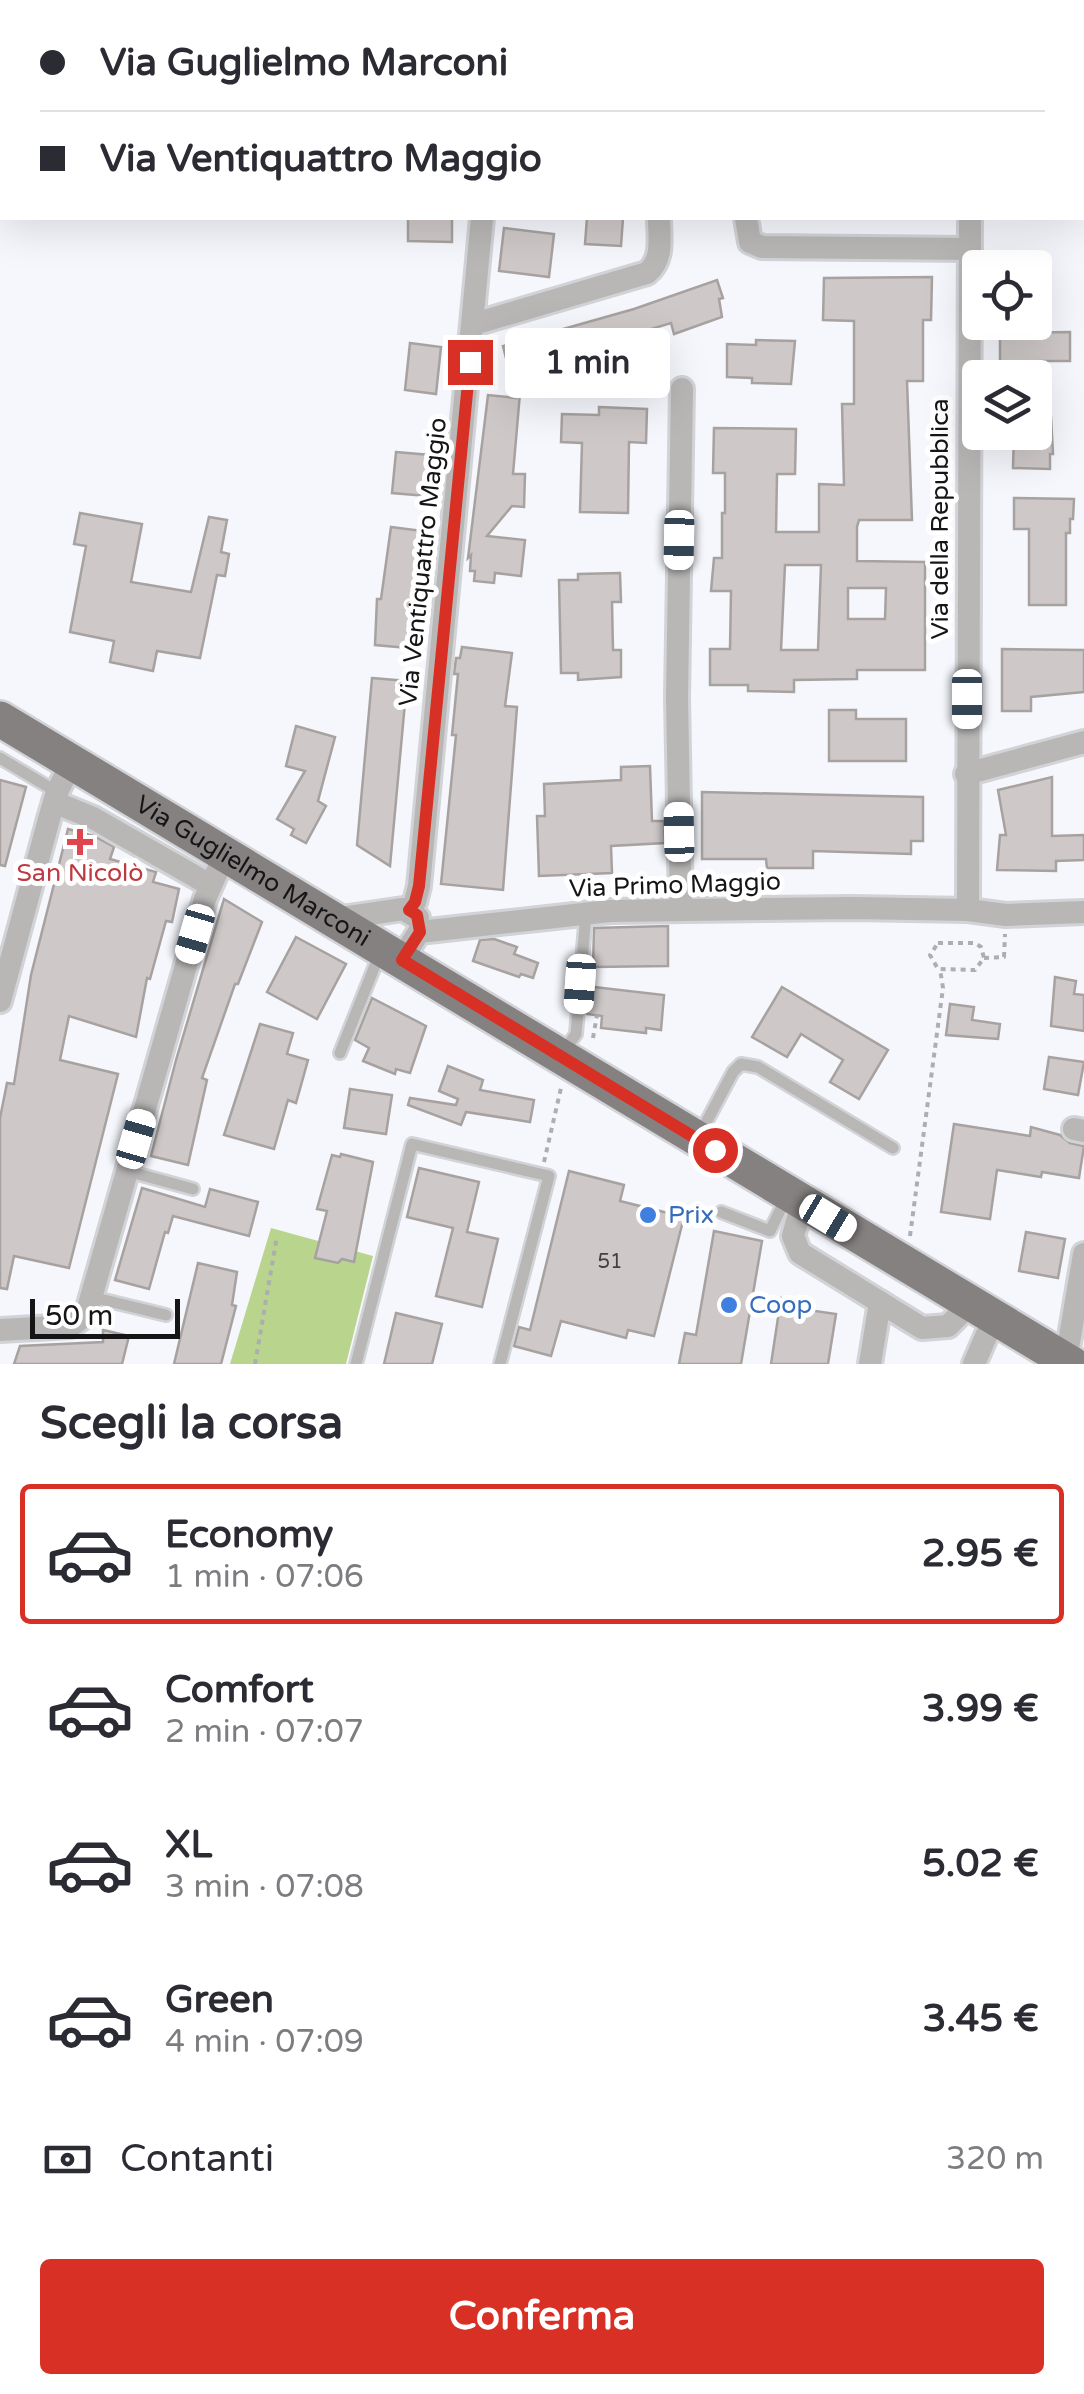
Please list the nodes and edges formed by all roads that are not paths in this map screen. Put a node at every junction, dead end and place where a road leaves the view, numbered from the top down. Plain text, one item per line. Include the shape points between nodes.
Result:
1 (482, 220) edge
2 (659, 220) edge
3 (746, 220) edge
4 (970, 220) edge
5 (970, 249) junction
6 (474, 324) junction
7 (682, 389) dead end
8 (0, 719) edge
9 (1084, 742) edge
10 (0, 758) edge
11 (966, 774) junction
12 (61, 785) junction
13 (217, 870) junction
14 (681, 910) junction
15 (968, 910) junction
16 (399, 911) junction
17 (1084, 912) edge
18 (586, 913) junction
19 (333, 919) junction
20 (401, 947) junction
21 (0, 1001) edge
22 (340, 1053) dead end
23 (576, 1053) junction
24 (697, 1140) junction
25 (892, 1148) dead end
26 (126, 1172) junction
27 (194, 1190) dead end
28 (795, 1199) junction
29 (721, 1212) dead end
30 (1084, 1254) edge
31 (92, 1297) junction
32 (880, 1302) junction
33 (982, 1311) junction
34 (166, 1314) dead end
35 (0, 1330) edge
36 (1069, 1362) edge
37 (356, 1364) edge
38 (500, 1364) edge
39 (870, 1364) edge
40 (974, 1364) edge

1 - 6 street, Via Ventiquattro Maggio
2 - 6 street via 657,265 648,273
3 - 5 street via 750,242 762,247
4 - 5 street, Via della Repubblica
5 - 11 street, Via della Repubblica
6 - 16 street, Via Ventiquattro Maggio via 419,886 415,902
7 - 14 street
8 - 12 main road, Via Guglielmo Marconi
9 - 11 street
10 - 12 lane
11 - 15 street, Via della Repubblica
12 - 13 main road, Via Guglielmo Marconi
12 - 21 street
13 - 19 main road, Via Guglielmo Marconi
13 - 26 street
14 - 15 street, Via Primo Maggio
14 - 18 street, Via Primo Maggio
15 - 17 street, Via Primo Maggio
16 - 19 street
16 - 20 street, Via Ventiquattro Maggio
16 - 20 street via 417,915
18 - 20 street, Via Primo Maggio
18 - 23 lane
19 - 20 main road, Via Guglielmo Marconi
20 - 22 lane
20 - 23 main road, Via Guglielmo Marconi
23 - 24 main road, Via Guglielmo Marconi
24 - 25 lane via 733,1072 747,1064
24 - 28 main road, Via Guglielmo Marconi
26 - 27 lane
26 - 31 street
28 - 29 lane via 770,1232
28 - 32 street via 793,1236 800,1252
28 - 33 main road, Via Guglielmo Marconi
30 - 36 street
31 - 34 lane
31 - 35 street via 86,1315 70,1326
32 - 33 street via 922,1328 948,1326
32 - 39 street
33 - 36 main road, Via Guglielmo Marconi
33 - 40 street
37 - 38 lane via 412,1144 549,1176

